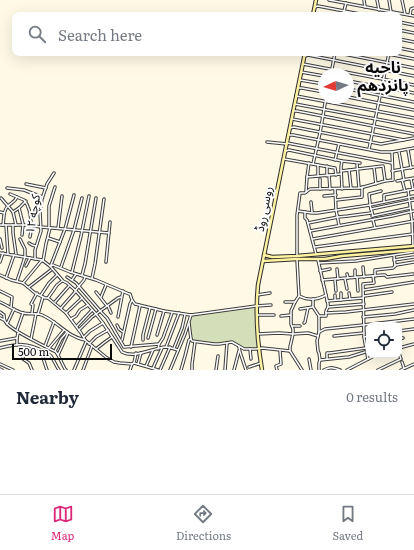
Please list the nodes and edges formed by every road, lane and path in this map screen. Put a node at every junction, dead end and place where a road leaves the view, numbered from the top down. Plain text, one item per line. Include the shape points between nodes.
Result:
1 (316, 0) edge
2 (329, 0) edge
3 (352, 0) edge
4 (364, 0) edge
5 (377, 0) edge
6 (389, 0) edge
7 (402, 0) edge
8 (346, 3) junction
9 (352, 4) junction
10 (315, 7) junction
11 (365, 7) junction
12 (414, 8) edge
13 (379, 10) junction
14 (344, 11) junction
15 (314, 12) edge
16 (349, 12) edge
17 (392, 12) joint
18 (404, 14) joint
19 (410, 16) junction
20 (414, 16) edge
21 (402, 22) edge
22 (414, 24) edge
23 (402, 31) edge
24 (414, 33) edge
25 (402, 40) edge
26 (414, 42) edge
27 (402, 48) edge
28 (414, 50) edge
29 (305, 56) edge
30 (312, 56) edge
31 (335, 56) edge
32 (353, 56) edge
33 (389, 56) edge
34 (399, 56) edge
35 (414, 59) edge
36 (334, 61) junction
37 (387, 63) junction
38 (303, 64) junction
39 (326, 68) edge
40 (332, 68) edge
41 (414, 68) edge
42 (385, 71) junction
43 (301, 72) junction
44 (354, 73) edge
45 (318, 75) edge
46 (414, 76) edge
47 (383, 79) junction
48 (300, 80) junction
49 (354, 81) edge
50 (318, 83) edge
51 (414, 85) edge
52 (382, 87) junction
53 (298, 88) junction
54 (354, 90) edge
55 (318, 91) edge
56 (414, 93) edge
57 (380, 95) junction
58 (296, 96) junction
59 (354, 98) edge
60 (318, 100) edge
61 (414, 102) edge
62 (295, 104) junction
63 (325, 104) edge
64 (343, 104) edge
65 (378, 104) junction
66 (324, 108) junction
67 (377, 110) junction
68 (414, 110) edge
69 (293, 111) junction
70 (323, 116) junction
71 (376, 118) junction
72 (414, 118) edge
73 (292, 119) junction
74 (322, 124) junction
75 (414, 126) edge
76 (374, 127) junction
77 (290, 128) junction
78 (320, 133) junction
79 (372, 134) junction
80 (414, 134) edge
81 (289, 135) junction
82 (414, 138) edge
83 (318, 140) junction
84 (406, 140) junction
85 (267, 142) dead end
86 (371, 142) junction
87 (287, 144) junction
88 (339, 144) junction
89 (316, 148) junction
90 (414, 148) edge
91 (408, 149) junction
92 (369, 150) junction
93 (286, 151) junction
94 (399, 151) junction
95 (337, 152) junction
96 (392, 152) junction
97 (315, 156) junction
98 (284, 159) junction
99 (335, 160) junction
100 (342, 161) junction
101 (309, 163) junction
102 (392, 163) junction
103 (313, 164) junction
104 (318, 165) junction
105 (327, 166) junction
106 (374, 167) junction
107 (414, 167) edge
108 (411, 168) junction
109 (357, 169) junction
110 (402, 169) junction
111 (349, 170) junction
112 (341, 171) junction
113 (392, 171) junction
114 (54, 173) dead end
115 (341, 174) junction
116 (336, 175) junction
117 (328, 176) junction
118 (307, 177) junction
119 (319, 178) junction
120 (411, 178) junction
121 (414, 178) edge
122 (403, 180) junction
123 (385, 181) junction
124 (397, 181) dead end
125 (26, 184) dead end
126 (376, 184) junction
127 (55, 187) dead end
128 (360, 187) junction
129 (7, 188) dead end
130 (46, 188) junction
131 (351, 188) junction
132 (320, 189) junction
133 (330, 189) junction
134 (335, 189) junction
135 (342, 189) junction
136 (413, 189) edge
137 (408, 190) junction
138 (381, 191) dead end
139 (404, 191) junction
140 (306, 192) junction
141 (10, 194) dead end
142 (74, 195) dead end
143 (336, 195) junction
144 (62, 196) dead end
145 (89, 196) dead end
146 (324, 196) dead end
147 (414, 196) edge
148 (17, 197) junction
149 (42, 197) junction
150 (409, 197) junction
151 (1, 198) edge
152 (82, 198) dead end
153 (96, 198) dead end
154 (104, 199) dead end
155 (336, 200) junction
156 (414, 200) edge
157 (26, 201) junction
158 (409, 201) junction
159 (312, 202) dead end
160 (384, 202) junction
161 (370, 204) junction
162 (7, 206) junction
163 (19, 208) junction
164 (410, 208) junction
165 (371, 209) junction
166 (298, 210) junction
167 (336, 210) junction
168 (411, 211) junction
169 (414, 211) edge
170 (0, 212) edge
171 (13, 212) junction
172 (305, 212) junction
173 (371, 212) junction
174 (4, 213) junction
175 (312, 213) junction
176 (372, 216) junction
177 (338, 217) junction
178 (373, 219) junction
179 (413, 221) edge
180 (110, 222) dead end
181 (308, 223) junction
182 (16, 224) junction
183 (0, 225) edge
184 (4, 225) junction
185 (13, 225) junction
186 (23, 225) junction
187 (32, 225) junction
188 (339, 225) junction
189 (41, 227) junction
190 (50, 228) junction
191 (58, 228) junction
192 (375, 228) junction
193 (65, 229) junction
194 (74, 230) junction
195 (82, 230) junction
196 (310, 231) junction
197 (90, 232) junction
198 (100, 232) junction
199 (109, 233) junction
200 (413, 234) edge
201 (22, 235) dead end
202 (30, 237) dead end
203 (48, 238) junction
204 (0, 239) edge
205 (20, 239) dead end
206 (313, 239) junction
207 (60, 242) junction
208 (414, 242) edge
209 (29, 243) dead end
210 (36, 246) junction
211 (414, 246) edge
212 (315, 247) junction
213 (2, 248) dead end
214 (377, 249) junction
215 (414, 251) edge
216 (1, 253) edge
217 (377, 253) junction
218 (8, 254) junction
219 (316, 254) junction
220 (15, 255) junction
221 (264, 255) junction
222 (394, 256) junction
223 (25, 257) junction
224 (414, 257) edge
225 (30, 258) junction
226 (297, 258) junction
227 (35, 259) junction
228 (317, 259) junction
229 (394, 260) junction
230 (43, 261) junction
231 (263, 261) junction
232 (0, 262) edge
233 (106, 262) dead end
234 (414, 262) edge
235 (318, 263) junction
236 (26, 266) dead end
237 (51, 266) junction
238 (395, 266) junction
239 (363, 267) dead end
240 (61, 268) junction
241 (52, 269) junction
242 (330, 269) dead end
243 (337, 269) dead end
244 (355, 270) dead end
245 (320, 271) junction
246 (72, 272) junction
247 (76, 274) junction
248 (347, 274) dead end
249 (414, 274) edge
250 (0, 275) edge
251 (57, 275) junction
252 (82, 275) junction
253 (85, 276) junction
254 (374, 276) junction
255 (67, 277) dead end
256 (356, 277) junction
257 (364, 277) junction
258 (6, 278) junction
259 (346, 278) junction
260 (92, 279) junction
261 (338, 279) junction
262 (72, 280) junction
263 (322, 280) junction
264 (335, 280) junction
265 (63, 281) junction
266 (17, 282) junction
267 (414, 282) edge
268 (23, 283) junction
269 (106, 285) junction
270 (69, 286) junction
271 (29, 287) junction
272 (79, 287) junction
273 (347, 289) dead end
274 (364, 290) junction
275 (75, 291) junction
276 (123, 291) junction
277 (336, 291) dead end
278 (358, 291) dead end
279 (0, 292) edge
280 (96, 292) dead end
281 (392, 292) dead end
282 (37, 293) junction
283 (341, 293) dead end
284 (350, 293) dead end
285 (270, 294) dead end
286 (257, 295) junction
287 (326, 295) junction
288 (335, 295) dead end
289 (40, 296) junction
290 (300, 296) junction
291 (43, 297) junction
292 (100, 297) junction
293 (121, 297) junction
294 (363, 297) junction
295 (48, 298) junction
296 (82, 298) junction
297 (312, 299) junction
298 (350, 299) junction
299 (132, 300) junction
300 (335, 300) junction
301 (341, 300) junction
302 (327, 301) junction
303 (0, 302) edge
304 (285, 302) dead end
305 (295, 302) junction
306 (54, 303) junction
307 (364, 304) junction
308 (414, 304) edge
309 (88, 305) junction
310 (140, 305) junction
311 (108, 306) junction
312 (256, 306) junction
313 (271, 306) dead end
314 (11, 307) junction
315 (313, 307) junction
316 (328, 307) junction
317 (61, 308) junction
318 (150, 308) junction
319 (308, 308) junction
320 (14, 309) junction
321 (156, 309) junction
322 (300, 309) dead end
323 (92, 310) junction
324 (364, 310) junction
325 (414, 310) edge
326 (100, 311) junction
327 (164, 311) junction
328 (0, 312) edge
329 (172, 312) junction
330 (23, 313) junction
331 (66, 313) junction
332 (111, 313) dead end
333 (178, 313) junction
334 (326, 313) junction
335 (32, 314) junction
336 (37, 314) junction
337 (96, 314) junction
338 (185, 315) junction
339 (191, 315) junction
340 (274, 315) dead end
341 (291, 315) junction
342 (256, 316) junction
343 (282, 316) dead end
344 (319, 316) junction
345 (118, 317) dead end
346 (363, 317) junction
347 (0, 318) edge
348 (414, 319) edge
349 (4, 320) junction
350 (71, 320) junction
351 (54, 322) junction
352 (189, 322) junction
353 (103, 323) junction
354 (304, 323) dead end
355 (7, 324) junction
356 (117, 325) dead end
357 (76, 326) junction
358 (292, 326) junction
359 (300, 326) dead end
360 (363, 326) junction
361 (414, 329) edge
362 (17, 330) junction
363 (64, 330) junction
364 (79, 330) junction
365 (108, 330) junction
366 (402, 331) edge
367 (19, 332) junction
368 (123, 332) junction
369 (319, 332) junction
370 (67, 333) junction
371 (364, 333) junction
372 (257, 334) junction
373 (293, 334) junction
374 (157, 335) dead end
375 (58, 336) junction
376 (318, 336) junction
377 (334, 336) dead end
378 (112, 337) junction
379 (364, 337) joint
380 (17, 338) junction
381 (148, 338) dead end
382 (31, 339) junction
383 (61, 339) junction
384 (191, 339) junction
385 (85, 340) junction
386 (143, 340) dead end
387 (0, 341) edge
388 (65, 341) junction
389 (121, 341) junction
390 (36, 342) junction
391 (195, 342) junction
392 (227, 343) junction
393 (89, 344) junction
394 (160, 344) junction
395 (414, 344) edge
396 (17, 345) junction
397 (34, 346) junction
398 (45, 346) junction
399 (92, 346) junction
400 (131, 347) junction
401 (166, 347) junction
402 (170, 347) junction
403 (402, 347) edge
404 (0, 348) edge
405 (49, 348) junction
406 (162, 348) junction
407 (174, 348) junction
408 (239, 348) junction
409 (366, 348) joint
410 (96, 349) junction
411 (158, 349) junction
412 (250, 349) junction
413 (259, 349) junction
414 (153, 350) junction
415 (178, 350) junction
416 (55, 351) junction
417 (280, 351) junction
418 (290, 351) junction
419 (45, 352) junction
420 (141, 352) junction
421 (366, 352) edge
422 (136, 353) junction
423 (24, 355) dead end
424 (58, 355) junction
425 (218, 356) dead end
426 (401, 358) edge
427 (251, 359) dead end
428 (309, 359) dead end
429 (327, 359) junction
430 (368, 359) edge
431 (320, 360) junction
432 (402, 362) dead end
433 (261, 363) junction
434 (0, 364) edge
435 (133, 364) junction
436 (138, 364) junction
437 (414, 364) edge
438 (147, 367) junction
439 (249, 367) dead end
440 (153, 368) junction
441 (404, 368) junction
442 (13, 370) edge
443 (32, 370) edge
444 (47, 370) edge
445 (58, 370) edge
446 (66, 370) edge
447 (74, 370) edge
448 (83, 370) edge
449 (130, 370) edge
450 (147, 370) edge
451 (159, 370) edge
452 (170, 370) edge
453 (181, 370) edge
454 (192, 370) edge
455 (216, 370) edge
456 (226, 370) edge
457 (234, 370) edge
458 (246, 370) edge
459 (262, 370) edge
460 (276, 370) edge
461 (302, 370) edge
462 (311, 370) edge
463 (319, 370) edge
464 (324, 370) edge
465 (340, 370) edge
466 (347, 370) edge
467 (378, 370) edge
468 (401, 370) edge

1 - 10 main road
2 - 8 street
3 - 9 street
4 - 11 street
5 - 13 street
6 - 17 street
7 - 18 street
8 - 9 street
8 - 14 street
9 - 11 street
10 - 14 street
10 - 15 main road
11 - 13 street
12 - 19 street via 411,9
13 - 17 street
14 - 16 street
18 - 19 street
19 - 20 street
21 - 22 street
23 - 24 street
25 - 26 street
27 - 28 street
29 - 38 main road, روسی روڈ
30 - 36 street
31 - 36 street
32 - 37 street
33 - 37 street
34 - 35 street
36 - 40 street
36 - 42 street
37 - 41 street
37 - 42 street
38 - 39 street
38 - 43 main road, روسی روڈ
42 - 46 street
42 - 47 street
43 - 45 street
43 - 48 main road, روسی روڈ
44 - 47 street
47 - 51 street
47 - 52 street
48 - 50 street
48 - 53 main road, روسی روڈ
49 - 52 street
52 - 56 street
52 - 57 street
53 - 55 street
53 - 58 main road, روسی روڈ
54 - 57 street
57 - 61 street
57 - 65 street
58 - 60 street
58 - 62 main road, روسی روڈ
59 - 65 street
62 - 66 street
62 - 69 main road, روسی روڈ
63 - 66 street
64 - 67 street
65 - 67 street
65 - 68 street
66 - 70 street
66 - 71 street
67 - 71 street
67 - 72 street
69 - 70 street
69 - 73 main road, روسی روڈ
70 - 74 street
70 - 76 street
71 - 75 street
71 - 76 street
73 - 74 street
73 - 77 main road, روسی روڈ
74 - 78 street
74 - 79 street
76 - 79 street
76 - 80 street
77 - 78 street
77 - 81 main road, روسی روڈ
78 - 83 street
78 - 86 street
79 - 84 street
79 - 86 street
81 - 83 street
81 - 87 main road, روسی روڈ
82 - 84 street
83 - 88 street
83 - 89 street
84 - 86 street via 381,144
85 - 87 street
86 - 92 street
87 - 89 street
87 - 93 main road, روسی روڈ
88 - 92 street
88 - 95 street
89 - 95 street
89 - 97 street
90 - 91 street
91 - 94 street
91 - 108 street
92 - 96 street
93 - 97 street
93 - 98 main road, روسی روڈ
94 - 96 street
94 - 110 street
95 - 99 street
95 - 102 street
96 - 102 street
97 - 99 street
97 - 103 street
98 - 101 street
98 - 221 main road, روسی روڈ
99 - 100 street
100 - 109 street via 358,163
100 - 112 street
101 - 103 street
101 - 118 street
102 - 113 street
103 - 104 street
104 - 105 street
104 - 119 street
105 - 116 street via 335,168
105 - 117 street
106 - 109 street
106 - 123 street via 383,166
106 - 126 street
107 - 108 street
108 - 110 street
109 - 111 street
109 - 128 street
110 - 113 street
110 - 122 street
111 - 112 street
111 - 131 street
112 - 115 street
113 - 123 street via 393,180
114 - 130 street, کوچه ۱۲
115 - 116 street
115 - 135 street
116 - 117 street
117 - 119 street
117 - 133 street
118 - 119 street
118 - 140 street
119 - 132 street
120 - 121 street
120 - 122 street
120 - 136 street
122 - 124 street
122 - 139 street
123 - 126 street
125 - 130 street
126 - 128 street
127 - 190 street via 49,206
128 - 131 street
128 - 155 street via 361,198
129 - 149 street via 24,190
130 - 149 street, کوچه ۱۲
131 - 135 street
132 - 133 street
132 - 140 street via 310,189
133 - 134 street
134 - 135 street
134 - 143 street
136 - 137 street
137 - 139 street
137 - 150 street
138 - 161 street via 369,194
139 - 160 street via 384,195
140 - 166 street via 300,193
141 - 148 street
142 - 193 street
143 - 146 street
143 - 155 street
144 - 191 street
145 - 195 street
147 - 150 street
148 - 157 street
148 - 162 street
149 - 189 street, کوچه ۱۲
150 - 158 street
150 - 160 street
151 - 162 street
152 - 194 street
153 - 197 street
154 - 198 street
155 - 167 street
156 - 158 street
157 - 163 street
157 - 187 street
158 - 164 street
158 - 165 street
159 - 175 street
160 - 161 street
161 - 165 street
161 - 167 street
162 - 171 street
162 - 174 street
163 - 171 street
163 - 186 street
164 - 168 street
164 - 176 street
165 - 173 street
166 - 172 street
166 - 226 street
167 - 175 street
167 - 177 street
168 - 169 street
168 - 178 street
168 - 179 street
170 - 174 street
171 - 182 street
172 - 175 street
172 - 181 street
173 - 176 street
173 - 177 street
174 - 184 street
176 - 178 street
177 - 181 street
177 - 188 street
178 - 188 street
178 - 192 street
179 - 192 street
179 - 200 street
180 - 199 street
181 - 196 street
182 - 185 street
182 - 186 street
183 - 184 street
184 - 185 street
184 - 218 street
185 - 220 street
186 - 187 street
186 - 201 street
187 - 189 street
187 - 202 street
188 - 196 street
189 - 190 street
189 - 210 street, کوچه ۱۲
190 - 191 street
190 - 203 street
191 - 193 street
192 - 206 street
193 - 194 street
193 - 207 street
194 - 195 street
194 - 240 street
195 - 197 street
195 - 246 street
196 - 206 street
197 - 198 street
197 - 252 street
198 - 199 street
198 - 260 street
199 - 233 street
200 - 208 street
200 - 212 street
203 - 207 street
203 - 230 street
204 - 213 street
205 - 223 street via 25,249
206 - 212 street
207 - 237 street
208 - 211 street
209 - 210 street
210 - 227 street, کوچه ۱۲
211 - 214 main road
212 - 219 street
214 - 217 main road
214 - 219 main road
215 - 217 main road
215 - 222 street
215 - 224 street
216 - 218 street
216 - 232 street
217 - 228 main road
218 - 220 street
219 - 226 main road
220 - 223 street
220 - 258 street
221 - 226 main road
221 - 231 main road, روسی روڈ
222 - 229 street
222 - 235 street
223 - 225 street
223 - 266 street
224 - 229 street
225 - 227 street
225 - 236 street
226 - 228 main road
226 - 231 main road
226 - 290 street
227 - 230 street
228 - 235 street
229 - 238 street
230 - 237 street
230 - 268 street
231 - 286 main road, روسی روڈ
234 - 238 street
235 - 245 street
237 - 240 street
237 - 241 street
238 - 254 street via 375,270
239 - 257 street
240 - 246 street
241 - 251 street
241 - 271 street
242 - 245 street
243 - 261 street
244 - 256 street
245 - 263 street
246 - 247 street
247 - 252 street
247 - 262 street
248 - 259 street
249 - 254 street
250 - 258 street
251 - 265 street
251 - 289 street
252 - 253 street
253 - 260 street
253 - 272 street
254 - 257 street
254 - 274 street via 374,282 364,284
255 - 262 street
256 - 257 street
256 - 259 street
256 - 278 street
258 - 266 street
259 - 261 street
259 - 273 street
260 - 269 street
261 - 264 street
262 - 272 street
263 - 264 street
263 - 287 street
264 - 277 street
265 - 270 street
265 - 295 street
266 - 268 street
267 - 274 street
268 - 271 street
269 - 276 street
269 - 292 street
270 - 275 street
270 - 306 street
271 - 282 street
272 - 275 street
272 - 326 street
274 - 294 street
275 - 296 street
275 - 317 street
276 - 293 street
276 - 299 street via 130,294
279 - 314 street via 12,297
280 - 292 street
281 - 294 street
282 - 289 street
282 - 335 street via 31,304
283 - 301 street
284 - 298 street
285 - 286 street
286 - 312 main road, روسی روڈ
287 - 297 street
287 - 302 street
288 - 300 street
289 - 291 street
290 - 297 street
290 - 305 street
291 - 295 street
291 - 336 street
292 - 311 street
293 - 311 street
293 - 345 street
294 - 298 street
294 - 307 street
295 - 306 street
296 - 309 street
296 - 331 street
297 - 315 street
298 - 301 street
299 - 310 street via 134,304
299 - 368 street
300 - 301 street
300 - 302 street
302 - 316 street
303 - 314 street
304 - 305 street
305 - 341 street
306 - 317 street
307 - 316 street
307 - 324 street
308 - 324 street
309 - 323 street
309 - 350 street
310 - 318 street
310 - 400 street
311 - 326 street
311 - 332 street
312 - 313 street
312 - 339 street
312 - 342 main road, روسی روڈ
314 - 320 street
315 - 319 street
315 - 344 street
316 - 334 street
317 - 331 street
318 - 321 street
318 - 386 street
319 - 322 street
319 - 354 street
320 - 330 street
320 - 355 street
321 - 327 street
321 - 381 street
323 - 337 street
323 - 357 street
324 - 334 street
324 - 346 street
325 - 346 street
326 - 337 street
326 - 389 street
327 - 329 street
327 - 374 street
328 - 349 street via 4,315
329 - 333 street
329 - 394 street
330 - 335 street
330 - 362 street
331 - 350 street
333 - 338 street
333 - 401 street
334 - 344 street via 326,316
335 - 336 street
336 - 351 street via 44,315
336 - 382 street
337 - 353 street
337 - 364 street
338 - 339 street
338 - 407 street
339 - 352 street
340 - 342 street
341 - 343 street
341 - 358 street
342 - 372 main road, روسی روڈ
344 - 369 street
346 - 360 street
347 - 349 street
348 - 360 street
349 - 355 street
350 - 357 street
351 - 363 street
351 - 398 street
352 - 384 street
352 - 415 street
353 - 365 street
353 - 385 street via 86,334
355 - 362 street
356 - 368 street
357 - 364 street
358 - 359 street
358 - 373 street
360 - 369 street via 325,329
360 - 371 street
361 - 366 street
362 - 367 street
363 - 370 street
363 - 375 street
364 - 385 street
365 - 378 street
365 - 393 street
367 - 380 street
367 - 382 street
368 - 389 street
369 - 376 street
370 - 383 street
370 - 385 street
370 - 388 street
371 - 377 street
371 - 379 street
372 - 373 street
372 - 413 main road, روسی روڈ
373 - 376 street via 308,333
373 - 418 street
375 - 383 street
375 - 405 street
376 - 431 street
378 - 410 street
378 - 422 street via 122,352
379 - 409 street
380 - 387 street
380 - 396 street
382 - 390 street
383 - 388 street
383 - 416 street
384 - 391 street
384 - 453 street
385 - 393 street
385 - 447 street
388 - 424 street
389 - 400 street via 124,347
390 - 397 street
390 - 398 street
391 - 392 street
391 - 454 street
392 - 408 street via 232,342
392 - 456 street
393 - 399 street
394 - 400 street
394 - 411 street
395 - 403 street
396 - 397 street
396 - 404 street
397 - 419 street
398 - 405 street
399 - 410 street
399 - 448 street
401 - 402 street
401 - 406 street
402 - 407 street
402 - 451 street
405 - 416 street
406 - 411 street
406 - 440 street
407 - 415 street
408 - 412 street
408 - 457 street
408 - 458 street
409 - 429 street via 327,353
410 - 435 street via 114,362
411 - 414 street
412 - 413 street
412 - 427 street
413 - 417 street
413 - 433 main road, روسی روڈ
414 - 420 street
414 - 438 street
415 - 452 street
416 - 424 street
417 - 418 street
417 - 460 street via 281,364 276,366
418 - 461 street
419 - 444 street via 43,358
419 - 445 street
420 - 422 street
420 - 436 street
421 - 429 street
422 - 435 street
423 - 443 street via 23,359 29,363
424 - 446 street
425 - 455 street
426 - 467 street
428 - 462 street
429 - 431 street
430 - 466 street
431 - 463 street
432 - 441 street
433 - 439 street
433 - 459 main road, روسی روڈ
434 - 442 street
435 - 436 street
435 - 449 street
436 - 438 street
437 - 441 street
438 - 440 street
438 - 450 street
440 - 451 street
441 - 468 street
464 - 465 street

